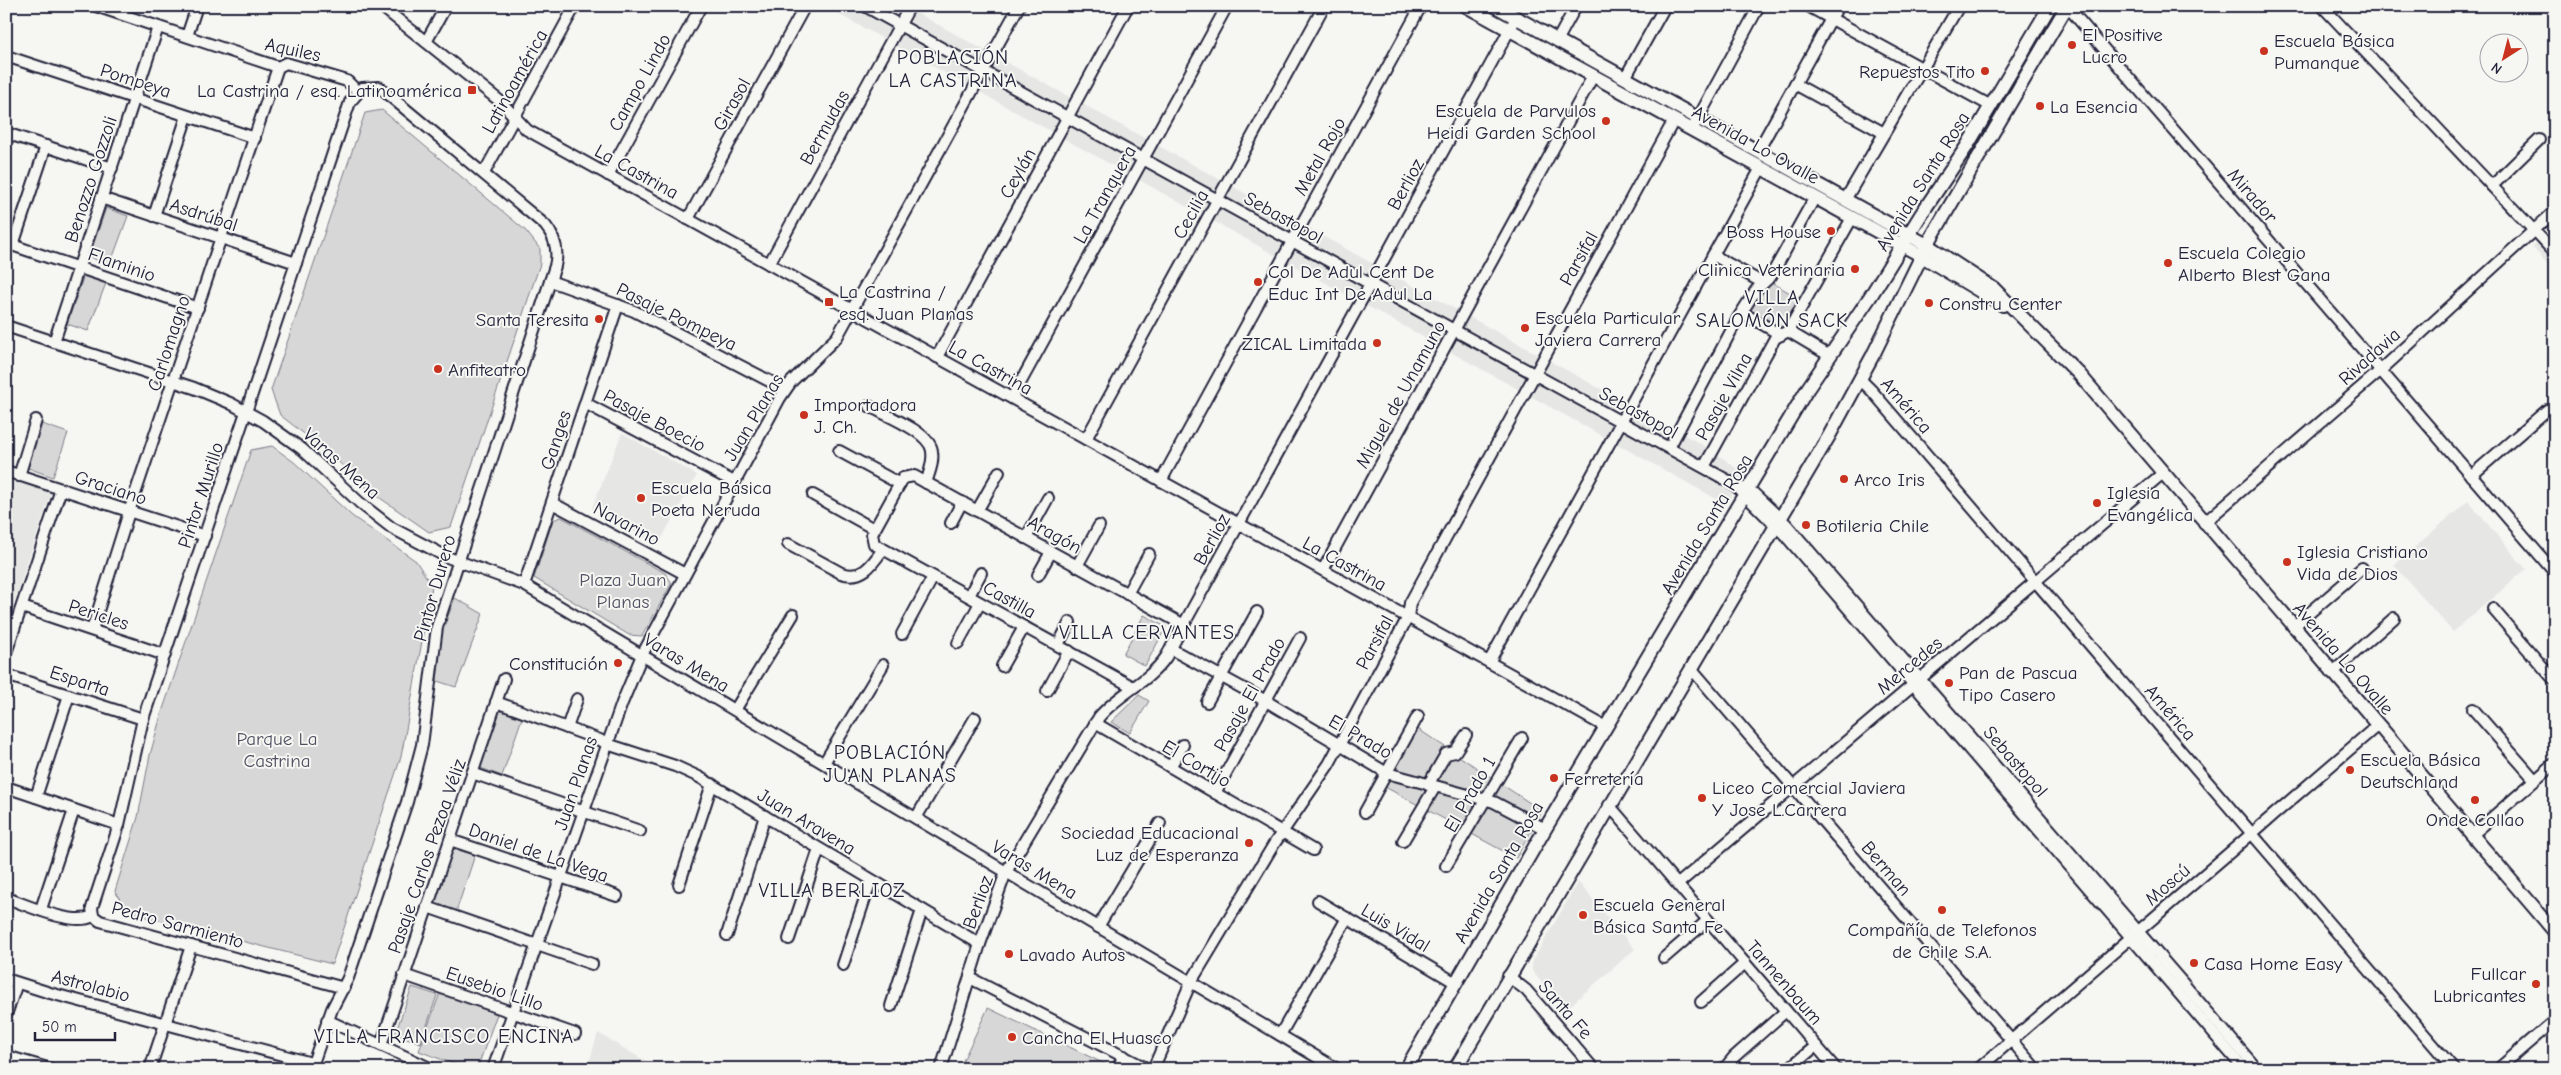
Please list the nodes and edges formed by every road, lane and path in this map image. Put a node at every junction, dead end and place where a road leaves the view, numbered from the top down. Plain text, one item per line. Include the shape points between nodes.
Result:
1 (96, 6) edge
2 (197, 6) edge
3 (380, 6) edge
4 (446, 6) edge
5 (575, 6) edge
6 (701, 6) edge
7 (805, 6) edge
8 (865, 6) edge
9 (910, 6) edge
10 (1019, 6) edge
11 (1128, 6) edge
12 (1227, 6) edge
13 (1324, 6) edge
14 (1421, 6) edge
15 (1466, 6) edge
16 (1495, 6) edge
17 (1576, 6) edge
18 (1665, 6) edge
19 (1759, 6) edge
20 (1808, 6) edge
21 (1838, 6) edge
22 (1959, 6) edge
23 (2050, 6) edge
24 (2067, 6) edge
25 (2322, 6) edge
26 (121, 10) edge
27 (1516, 18) junction
28 (1831, 19) junction
29 (900, 25) junction
30 (158, 27) junction
31 (1510, 30) junction
32 (187, 36) junction
33 (1557, 41) junction
34 (426, 42) junction
35 (6, 56) edge
36 (278, 67) junction
37 (1922, 69) junction
38 (983, 71) junction
39 (1593, 76) junction
40 (1625, 78) junction
41 (1795, 84) junction
42 (357, 91) junction
43 (135, 98) junction
44 (1991, 106) junction
45 (187, 116) junction
46 (514, 117) junction
47 (1067, 117) junction
48 (1698, 118) junction
49 (1674, 120) junction
50 (1692, 130) junction
51 (6, 133) edge
52 (1884, 133) junction
53 (255, 138) junction
54 (2539, 140) dead end
55 (46, 146) junction
56 (1758, 151) junction
57 (1143, 159) junction
58 (112, 168) junction
59 (1761, 168) junction
60 (484, 173) junction
61 (608, 175) junction
62 (2492, 186) junction
63 (1815, 197) junction
64 (101, 198) junction
65 (1218, 200) junction
66 (1845, 200) junction
67 (2555, 211) edge
68 (154, 216) junction
69 (1852, 218) junction
70 (688, 219) junction
71 (2534, 230) junction
72 (221, 238) junction
73 (1906, 240) junction
74 (1293, 241) junction
75 (10, 244) edge
76 (1924, 250) junction
77 (2555, 253) edge
78 (1713, 255) junction
79 (296, 263) junction
80 (769, 264) junction
81 (79, 267) junction
82 (550, 281) junction
83 (1763, 283) junction
84 (1370, 284) junction
85 (618, 305) junction
86 (198, 308) junction
87 (853, 310) junction
88 (1743, 313) junction
89 (6, 326) edge
90 (1454, 330) junction
91 (1785, 333) junction
92 (54, 342) junction
93 (1830, 356) junction
94 (937, 357) junction
95 (2380, 370) junction
96 (1535, 374) junction
97 (1860, 379) junction
98 (174, 382) junction
99 (785, 389) junction
100 (1012, 398) junction
101 (585, 403) junction
102 (869, 406) dead end
103 (2547, 410) dead end
104 (246, 411) junction
105 (36, 420) dead end
106 (1621, 422) junction
107 (1086, 439) junction
108 (1669, 448) junction
109 (838, 451) dead end
110 (1704, 468) junction
111 (6, 472) edge
112 (999, 472) dead end
113 (2163, 473) junction
114 (19, 476) junction
115 (2471, 476) junction
116 (1162, 481) junction
117 (734, 482) junction
118 (926, 482) junction
119 (900, 484) junction
120 (61, 489) junction
121 (1744, 491) junction
122 (813, 495) dead end
123 (1048, 498) dead end
124 (962, 502) junction
125 (552, 503) junction
126 (977, 511) junction
127 (129, 512) junction
128 (2204, 522) junction
129 (951, 523) dead end
130 (1779, 523) junction
131 (1239, 524) junction
132 (1099, 526) dead end
133 (873, 534) junction
134 (205, 536) junction
135 (1026, 538) junction
136 (788, 544) dead end
137 (883, 549) junction
138 (1051, 552) junction
139 (1149, 554) dead end
140 (458, 562) junction
141 (1077, 566) junction
142 (2362, 568) dead end
143 (1323, 570) junction
144 (981, 573) dead end
145 (2555, 573) edge
146 (685, 574) junction
147 (1038, 575) dead end
148 (933, 577) junction
149 (2036, 581) junction
150 (524, 585) junction
151 (1127, 594) junction
152 (969, 596) junction
153 (980, 603) junction
154 (22, 607) junction
155 (2493, 609) dead end
156 (1257, 612) dead end
157 (793, 615) dead end
158 (1408, 617) junction
159 (2394, 618) dead end
160 (1070, 622) dead end
161 (1184, 625) junction
162 (1024, 627) junction
163 (2293, 627) junction
164 (10, 630) edge
165 (92, 630) junction
166 (902, 634) dead end
167 (1300, 638) dead end
168 (958, 643) dead end
169 (1058, 645) junction
170 (1171, 649) junction
171 (1069, 651) junction
172 (6, 653) edge
173 (165, 655) junction
174 (642, 655) junction
175 (1489, 662) junction
176 (883, 665) dead end
177 (1002, 666) dead end
178 (1691, 668) junction
179 (2332, 673) junction
180 (6, 675) edge
181 (1221, 676) junction
182 (504, 679) dead end
183 (2555, 680) edge
184 (1918, 681) junction
185 (1133, 687) junction
186 (1047, 691) dead end
187 (69, 695) junction
188 (577, 700) dead end
189 (1266, 701) junction
190 (496, 702) junction
191 (1207, 702) dead end
192 (2473, 709) dead end
193 (735, 710) junction
194 (1418, 716) dead end
195 (975, 718) dead end
196 (143, 719) junction
197 (1095, 724) junction
198 (2378, 726) junction
199 (1606, 727) junction
200 (567, 728) junction
201 (1466, 735) dead end
202 (1522, 738) dead end
203 (608, 744) junction
204 (1340, 744) junction
205 (1183, 745) dead end
206 (824, 763) junction
207 (2555, 763) edge
208 (1170, 767) junction
209 (472, 773) junction
210 (1388, 773) junction
211 (2535, 780) junction
212 (712, 784) junction
213 (1432, 786) junction
214 (1793, 786) junction
215 (6, 787) edge
216 (1215, 793) junction
217 (36, 797) junction
218 (1486, 800) junction
219 (1609, 806) junction
220 (74, 810) junction
221 (584, 812) junction
222 (1365, 812) dead end
223 (765, 816) junction
224 (916, 818) junction
225 (1160, 823) dead end
226 (119, 825) junction
227 (1545, 829) junction
228 (640, 831) dead end
229 (1282, 832) junction
230 (2252, 834) junction
231 (2472, 835) junction
232 (450, 840) junction
233 (1403, 841) dead end
234 (819, 849) junction
235 (1313, 850) dead end
236 (1446, 866) dead end
237 (1006, 872) junction
238 (560, 877) junction
239 (871, 880) junction
240 (1678, 884) junction
241 (679, 885) dead end
242 (617, 896) dead end
243 (6, 898) edge
244 (1318, 902) dead end
245 (427, 907) junction
246 (41, 909) junction
247 (922, 910) junction
248 (93, 916) junction
249 (1347, 918) junction
250 (1708, 920) junction
251 (1098, 927) junction
252 (2555, 932) edge
253 (2136, 933) junction
254 (727, 936) dead end
255 (789, 939) dead end
256 (980, 944) junction
257 (537, 945) junction
258 (191, 946) junction
259 (1664, 958) dead end
260 (1745, 963) junction
261 (592, 964) dead end
262 (843, 965) dead end
263 (404, 975) junction
264 (1508, 976) junction
265 (970, 978) junction
266 (6, 979) edge
267 (1191, 982) junction
268 (17, 983) junction
269 (1456, 983) junction
270 (344, 988) junction
271 (1701, 1002) dead end
272 (891, 1006) dead end
273 (1786, 1011) junction
274 (513, 1012) junction
275 (6, 1015) edge
276 (328, 1020) junction
277 (2555, 1020) edge
278 (166, 1023) junction
279 (575, 1034) dead end
280 (1280, 1035) junction
281 (2012, 1040) junction
282 (381, 1045) junction
283 (1816, 1046) junction
284 (6, 1056) edge
285 (1124, 1056) junction
286 (416, 1065) edge
287 (312, 1066) edge
288 (51, 1069) edge
289 (150, 1069) edge
290 (432, 1069) edge
291 (493, 1069) edge
292 (941, 1069) edge
293 (1117, 1069) edge
294 (1148, 1069) edge
295 (1154, 1069) edge
296 (1337, 1069) edge
297 (1406, 1069) edge
298 (1455, 1069) edge
299 (1594, 1069) edge
300 (1724, 1069) edge
301 (1788, 1069) edge
302 (1836, 1069) edge
303 (1978, 1069) edge
304 (2036, 1069) edge
305 (2244, 1069) edge
306 (2258, 1069) edge
307 (2454, 1069) edge
308 (2498, 1069) edge

1 - 26 street, Aquiles
2 - 32 street
3 - 34 street, La Castrina
4 - 34 street
5 - 46 street, Latinoamérica
6 - 61 street, Campo Lindo
7 - 70 street, Girasol
8 - 29 street, Sebastopol
9 - 29 street, Bermudas
10 - 38 street, Juan Planas
11 - 47 street, Ceylán
12 - 57 street, La Tranquera
13 - 65 street, Cecilia
14 - 74 street, Metal Rojo
15 - 31 main road, Avenida Lo Ovalle
16 - 27 main road, Avenida Lo Ovalle
17 - 33 street
18 - 40 street
19 - 48 street
20 - 28 street
21 - 28 street
22 - 37 street
23 - 44 main road, Avenida Santa Rosa
24 - 76 main road, Avenida Santa Rosa
24 - 95 street, Mirador
25 - 62 street
26 - 30 street, Aquiles
27 - 31 street, Berlioz
27 - 33 main road, Avenida Lo Ovalle
28 - 37 street
28 - 41 street
29 - 38 street, Sebastopol
29 - 80 street, Bermudas
30 - 32 street, Aquiles
30 - 43 street, Benozzo Gozzoli
31 - 39 main road, Avenida Lo Ovalle
31 - 84 street, Berlioz
32 - 36 street, Aquiles
33 - 40 main road, Avenida Lo Ovalle
34 - 46 street, La Castrina via 501,102
35 - 43 street, Pompeya
36 - 42 street, Aquiles via 286,63 347,81
36 - 53 street, Carlomagno
37 - 44 street
37 - 52 street
38 - 47 street, Sebastopol
38 - 87 street, Juan Planas
39 - 49 main road, Avenida Lo Ovalle
39 - 90 street, Miguel de Unamuno
40 - 48 main road, Avenida Lo Ovalle
41 - 52 street
41 - 56 street
42 - 60 street via 368,86 383,89
42 - 79 street, Pintor Murillo via 350,102
43 - 45 street, Pompeya
43 - 58 street, Benozzo Gozzoli
44 - 73 main road, Avenida Santa Rosa
45 - 53 street, Pompeya
45 - 68 street
46 - 60 street, Latinoamérica
46 - 61 street, La Castrina via 527,130
47 - 57 street, Sebastopol
47 - 94 street, Ceylán
48 - 50 street
48 - 56 main road, Avenida Lo Ovalle
49 - 50 main road, Avenida Lo Ovalle
49 - 96 street, Parsifal
50 - 59 main road, Avenida Lo Ovalle
51 - 55 street
52 - 66 street
53 - 72 street, Carlomagno
54 - 62 street
55 - 58 street
55 - 75 street
56 - 66 main road, Avenida Lo Ovalle
57 - 65 street, Sebastopol
57 - 100 street, La Tranquera
58 - 64 street, Benozzo Gozzoli
59 - 63 main road, Avenida Lo Ovalle
59 - 78 street
60 - 82 street, Pintor Durero via 549,230 557,254
61 - 70 street, La Castrina
62 - 71 street
63 - 69 main road, Avenida Lo Ovalle
63 - 83 street via 1771,276
64 - 68 street, Asdrúbal
64 - 81 street, Benozzo Gozzoli
65 - 74 street, Sebastopol
65 - 107 street, Cecilia
66 - 73 main road, Avenida Lo Ovalle
67 - 71 street, Rivadavia
68 - 72 street, Asdrúbal
69 - 73 main road, Avenida Lo Ovalle
69 - 91 street, Pasaje Vilna
70 - 80 street, La Castrina
71 - 77 street
71 - 95 street, Rivadavia
72 - 79 street, Asdrúbal
72 - 86 street, Carlomagno
73 - 76 main road, Avenida Lo Ovalle
73 - 93 main road, Avenida Santa Rosa
74 - 84 street, Sebastopol
74 - 116 street, Metal Rojo
75 - 81 street, Flaminio
76 - 97 main road, Avenida Santa Rosa
76 - 113 main road, Avenida Lo Ovalle via 2025,318 2079,374
78 - 83 street
78 - 106 street
79 - 104 street, Pintor Murillo
80 - 87 street, La Castrina
81 - 86 street, Flaminio
81 - 92 street, Benozzo Gozzoli
82 - 85 street, Pasaje Pompeya
82 - 140 street, Pintor Durero
83 - 88 street
84 - 90 street, Sebastopol
84 - 131 street, Berlioz
85 - 99 street, Pasaje Pompeya
85 - 101 street, Ganges
86 - 98 street, Carlomagno
87 - 94 street, La Castrina
87 - 99 street, Juan Planas via 833,343
88 - 91 street
88 - 108 street
89 - 92 street, Varas Mena
90 - 96 street, Sebastopol
90 - 143 street, Miguel de Unamuno
91 - 93 street
91 - 110 street, Pasaje Vilna via 1775,338
92 - 98 street, Varas Mena
93 - 121 main road, Avenida Santa Rosa
94 - 100 street, La Castrina
95 - 115 street, Mirador
95 - 128 street, Rivadavia
96 - 106 street, Sebastopol
96 - 158 street, Parsifal via 1410,603
97 - 130 main road, Avenida Santa Rosa
97 - 149 street, América
98 - 104 street, Varas Mena
98 - 127 street, Carlomagno
99 - 117 street, Juan Planas
100 - 107 street, La Castrina
101 - 117 street, Pasaje Boecio
101 - 125 street, Ganges
102 - 118 street via 919,433 929,442 932,457
103 - 115 street
104 - 134 street, Pintor Murillo
104 - 140 street, Varas Mena via 302,450 382,522
105 - 114 street
106 - 108 street, Sebastopol
106 - 175 street
107 - 116 street, La Castrina
108 - 110 street, Sebastopol
109 - 119 street
110 - 121 street, Sebastopol
111 - 114 street, Graciano
112 - 126 street
113 - 128 main road, Avenida Lo Ovalle
113 - 149 street, Mercedes
114 - 120 street, Graciano
115 - 145 street, Mirador
116 - 131 street, La Castrina
117 - 146 street, Juan Planas
118 - 119 street, Aragón via 908,475
118 - 124 street, Aragón
119 - 133 street
120 - 127 street, Graciano
120 - 154 street
121 - 130 street, Sebastopol
121 - 199 main road, Avenida Santa Rosa
122 - 133 street, Castilla
123 - 135 street
124 - 126 street, Aragón
124 - 129 street
125 - 146 street, Navarino
125 - 150 street, Ganges
126 - 135 street, Aragón
127 - 134 street, Graciano
127 - 165 street, Carlomagno
128 - 163 main road, Avenida Lo Ovalle
130 - 178 main road, Avenida Santa Rosa
130 - 184 street, Sebastopol
131 - 143 street, La Castrina
131 - 161 street, Berlioz
132 - 141 street
133 - 137 street, Castilla
134 - 173 street, Pintor Murillo
135 - 138 street, Aragón
136 - 137 street via 850,575 868,570
137 - 148 street, Castilla
138 - 141 street, Aragón
138 - 147 street
139 - 151 street
140 - 150 street, Varas Mena
140 - 270 street, Pintor Durero via 435,637 427,718 419,760
141 - 151 street, Aragón
142 - 163 street
143 - 158 street, La Castrina
144 - 152 street
146 - 174 street, Juan Planas
148 - 152 street, Castilla
148 - 166 street
149 - 184 street, Mercedes
149 - 230 street, América
150 - 174 street, Varas Mena
151 - 161 street, Aragón
152 - 153 street, Castilla
153 - 162 street, Castilla
153 - 168 street
154 - 164 street
154 - 165 street, Pericles
155 - 183 street
156 - 181 street, Pasaje El Prado
157 - 193 street
158 - 175 street, La Castrina
158 - 204 street, Parsifal
159 - 179 street
160 - 169 street
161 - 170 street, Berlioz
162 - 169 street, Castilla
162 - 177 street
163 - 179 main road, Avenida Lo Ovalle
164 - 172 street
165 - 173 street, Pericles
167 - 189 street, Pasaje El Prado
169 - 171 street, Castilla
170 - 181 street, El Prado
170 - 185 street, Berlioz via 1159,666
171 - 185 street, Castilla
171 - 186 street
173 - 196 street, Pintor Murillo
174 - 193 street, Varas Mena
174 - 203 street, Juan Planas
175 - 199 street, La Castrina
176 - 206 street
178 - 214 street, Berman
178 - 219 main road, Avenida Santa Rosa
179 - 198 main road, Avenida Lo Ovalle
180 - 187 street, Esparta
181 - 189 street, El Prado
181 - 191 street, Pasaje El Prado
182 - 190 street, Pasaje Carlos Pezoa Véliz
184 - 214 street, Mercedes
184 - 253 street, Sebastopol
185 - 197 street, Berlioz via 1109,706
187 - 196 street, Esparta
187 - 217 street
188 - 200 street
189 - 204 street, El Prado
189 - 216 street, Pasaje El Prado
190 - 200 street, Juan Aravena
190 - 209 street, Pasaje Carlos Pezoa Véliz
192 - 211 street
193 - 206 street, Varas Mena
194 - 210 street
195 - 224 street
196 - 226 street, Pintor Murillo
197 - 208 street, El Cortijo
197 - 237 street, Berlioz
198 - 230 street, Moscú
198 - 231 main road, Avenida Lo Ovalle
199 - 227 main road, Avenida Santa Rosa
200 - 203 street, Juan Aravena
201 - 213 street via 1456,752 1446,754
202 - 218 street, El Prado 1
203 - 212 street, Juan Aravena via 676,766
203 - 221 street, Juan Planas
204 - 210 street, El Prado
204 - 229 street, Parsifal
205 - 208 street
206 - 224 street, Varas Mena
207 - 211 street
208 - 216 street, El Cortijo
209 - 221 street
209 - 232 street, Pasaje Carlos Pezoa Véliz
210 - 213 street, El Prado
210 - 222 street
211 - 231 street
212 - 223 street, Juan Aravena
212 - 241 street
213 - 218 street, El Prado
213 - 233 street
214 - 240 street, Mercedes
214 - 281 street, Berman
215 - 217 street
216 - 229 street, El Cortijo
217 - 220 street
218 - 227 street, El Prado
218 - 236 street, El Prado 1
219 - 240 street, Tannenbaum
219 - 264 main road, Avenida Santa Rosa
220 - 226 street
220 - 246 street
221 - 228 street
221 - 238 street, Juan Planas
223 - 234 street, Juan Aravena
223 - 254 street
224 - 237 street, Varas Mena
225 - 251 street
226 - 248 street, Pintor Murillo via 92,908
227 - 269 main road, Avenida Santa Rosa
229 - 235 street, El Cortijo
229 - 267 street, Parsifal
230 - 253 street, Moscú
230 - 307 street, América
231 - 252 main road, Avenida Lo Ovalle
232 - 238 street, Daniel de La Vega
232 - 245 street, Pasaje Carlos Pezoa Véliz
234 - 239 street, Juan Aravena
234 - 255 street
237 - 251 street, Varas Mena
237 - 256 street, Berlioz
238 - 242 street, Daniel de La Vega
238 - 257 street, Juan Planas
239 - 247 street, Juan Aravena
239 - 262 street
240 - 250 street, Tannenbaum
243 - 246 street, Pedro Sarmiento
244 - 249 street, Luis Vidal
245 - 257 street
245 - 263 street, Pasaje Carlos Pezoa Véliz
246 - 248 street, Pedro Sarmiento via 75,920
247 - 256 street, Juan Aravena
247 - 272 street
248 - 258 street, Pedro Sarmiento via 100,921
249 - 269 street, Luis Vidal
249 - 280 street
250 - 259 street
250 - 260 street, Tannenbaum
251 - 267 street, Varas Mena
253 - 281 street, Moscú
253 - 305 street, Sebastopol
253 - 306 street, Sebastopol
256 - 265 street, Berlioz
257 - 261 street
257 - 274 street, Juan Planas
258 - 270 street, Pedro Sarmiento
258 - 278 street
260 - 271 street
260 - 273 street, Tannenbaum
263 - 274 street, Eusebio Lillo
263 - 282 street, Pasaje Carlos Pezoa Véliz
264 - 298 main road, Avenida Santa Rosa
264 - 299 street, Santa Fe via 1526,990
265 - 285 street
265 - 292 street, Berlioz
266 - 268 street, Astrolabio
267 - 280 street, Varas Mena
267 - 295 street, Parsifal
268 - 275 street
268 - 278 street, Astrolabio
269 - 297 main road, Avenida Santa Rosa
270 - 276 street, Pintor Durero
273 - 283 street, Tannenbaum
273 - 300 street
274 - 279 street, Eusebio Lillo
274 - 291 street, Juan Planas
276 - 282 street
276 - 287 street, Pintor Durero
277 - 308 street
278 - 287 street, Astrolabio
278 - 289 street
280 - 296 street, Varas Mena
281 - 303 street, Moscú
281 - 304 street, Berman
282 - 286 street
283 - 301 street
283 - 302 street, Tannenbaum
284 - 288 street
285 - 293 street
285 - 294 street
286 - 290 street

